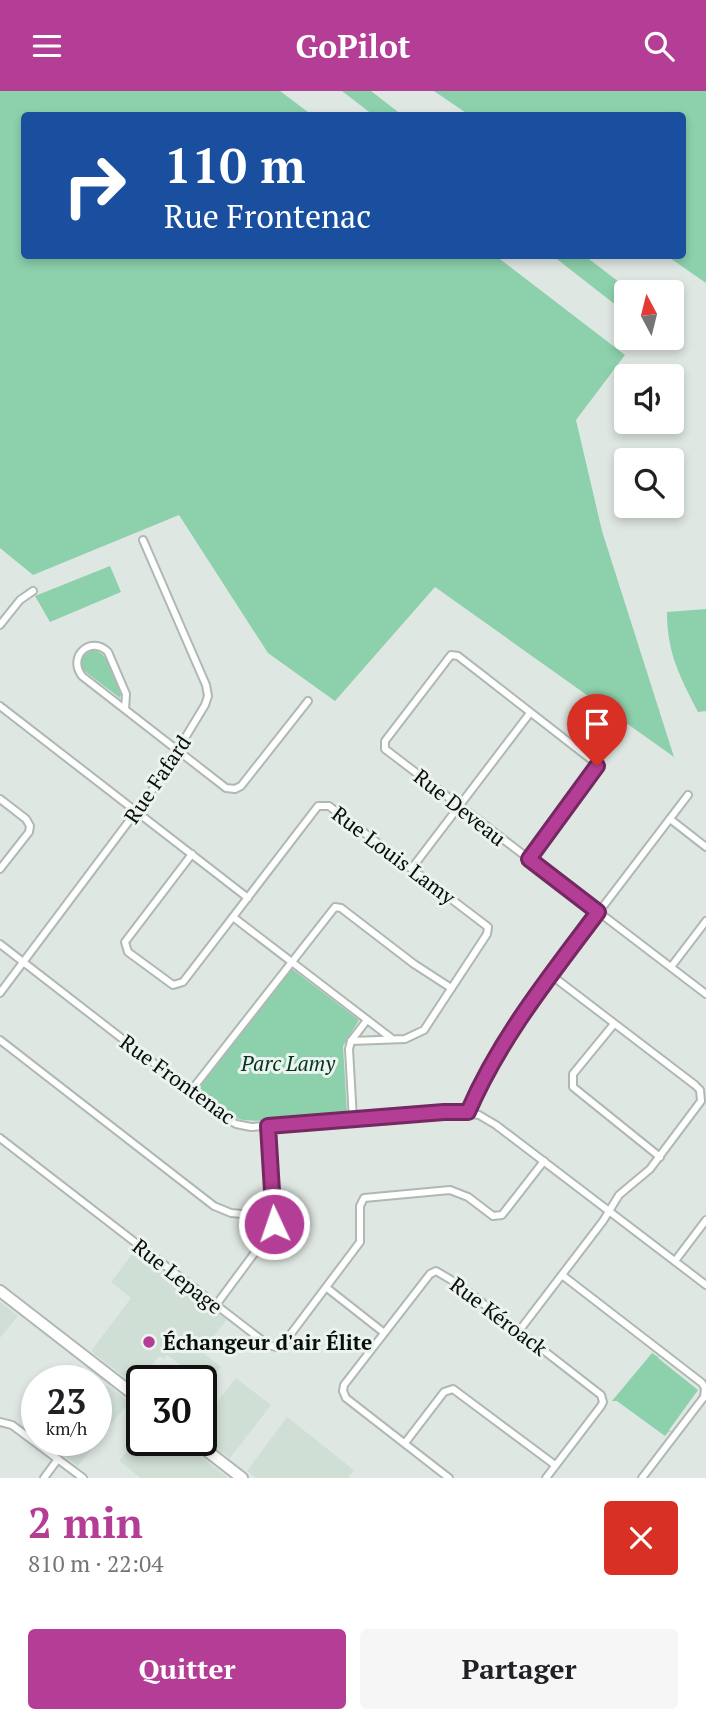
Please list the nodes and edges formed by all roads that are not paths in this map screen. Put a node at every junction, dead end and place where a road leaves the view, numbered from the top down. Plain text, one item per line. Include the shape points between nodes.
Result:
1 (143, 540) dead end
2 (33, 591) dead end
3 (0, 610) edge
4 (7, 615) junction
5 (0, 625) edge
6 (308, 701) dead end
7 (0, 706) edge
8 (125, 709) junction
9 (530, 713) junction
10 (177, 751) junction
11 (688, 795) dead end
12 (0, 799) edge
13 (459, 806) junction
14 (136, 811) junction
15 (670, 819) junction
16 (706, 847) edge
17 (192, 854) junction
18 (529, 859) junction
19 (412, 868) junction
20 (0, 869) edge
21 (248, 898) junction
22 (598, 912) junction
23 (233, 917) junction
24 (706, 921) edge
25 (0, 944) edge
26 (24, 962) junction
27 (292, 962) junction
28 (671, 967) junction
29 (551, 975) junction
30 (451, 988) junction
31 (0, 993) edge
32 (706, 994) edge
33 (367, 1020) junction
34 (614, 1024) junction
35 (391, 1038) junction
36 (0, 1040) edge
37 (351, 1041) junction
38 (190, 1092) junction
39 (468, 1112) junction
40 (353, 1120) junction
41 (268, 1126) junction
42 (0, 1138) edge
43 (660, 1157) junction
44 (544, 1161) junction
45 (608, 1211) junction
46 (274, 1217) junction
47 (706, 1220) edge
48 (675, 1261) junction
49 (562, 1275) junction
50 (706, 1285) edge
51 (327, 1288) junction
52 (0, 1291) edge
53 (216, 1304) junction
54 (519, 1331) junction
55 (383, 1332) junction
56 (126, 1389) edge
57 (0, 1422) edge
58 (405, 1443) junction
59 (214, 1456) edge
60 (58, 1459) junction
61 (555, 1465) junction
62 (439, 1475) edge
63 (44, 1478) edge
64 (83, 1478) edge
65 (242, 1478) edge
66 (449, 1478) edge
67 (545, 1478) edge
68 (642, 1478) edge

1 - 10 street, Rue Fafard via 207,693 205,705
2 - 4 street
3 - 4 street
4 - 5 street
6 - 10 street via 235,789 226,788
7 - 14 street
8 - 8 street via 125,691 108,652 99,646 82,650 78,671
8 - 10 street
9 - 13 street
9 - 13 street, Rue Deveau via 453,655 445,662 384,745
9 - 18 street via 597,766
10 - 14 street, Rue Fafard
11 - 15 street
12 - 20 street via 30,826
13 - 18 street, Rue Deveau
13 - 19 street
14 - 17 street
14 - 26 street, Rue Fafard
15 - 16 street
15 - 22 street
17 - 21 street
17 - 23 street, Rue Louis Lamy via 129,935 126,949 178,985
18 - 22 street, Rue Deveau
19 - 21 street, Rue Louis Lamy via 322,804
19 - 30 street, Rue Louis Lamy via 488,929
21 - 23 street, Rue Louis Lamy
22 - 28 street, Rue Deveau
22 - 29 street
23 - 27 street
24 - 28 street
25 - 26 street, Rue Frontenac
26 - 31 street, Rue Fafard
26 - 38 street, Rue Frontenac
27 - 30 street via 339,907
27 - 33 street
27 - 38 street
28 - 32 street, Rue Deveau
29 - 34 street
29 - 39 street via 504,1043
30 - 35 street, Rue Louis Lamy via 424,1030 408,1039
33 - 35 street
33 - 37 street
34 - 43 street via 700,1090 700,1105
34 - 43 street via 573,1074 572,1087
35 - 37 street, Rue Louis Lamy
36 - 46 street via 214,1206 231,1213
37 - 40 street
38 - 41 street, Rue Frontenac via 234,1123
39 - 40 street, Rue Frontenac
39 - 44 street, Rue Frontenac via 491,1121
40 - 41 street, Rue Frontenac
41 - 46 street
42 - 53 street, Rue Lepage
43 - 45 street
44 - 45 street, Rue Frontenac
44 - 51 street, Rue Lepage via 498,1217 450,1190 364,1198 360,1203 361,1240
45 - 48 street, Rue Frontenac
45 - 49 street
46 - 53 street via 270,1235
47 - 48 street
48 - 50 street, Rue Frontenac
49 - 54 street
49 - 68 street via 705,1388 704,1397
51 - 53 street, Rue Lepage via 276,1347
51 - 55 street
52 - 56 main road
54 - 55 street, Rue Kéroack via 436,1271
54 - 61 street, Rue Kéroack via 602,1397 601,1406
55 - 58 street, Rue Kéroack via 343,1391
57 - 60 street via 12,1425
58 - 61 street via 444,1392 453,1389
58 - 62 street
59 - 65 main road
60 - 63 street
60 - 64 street
61 - 67 street, Rue Kéroack
62 - 66 street

